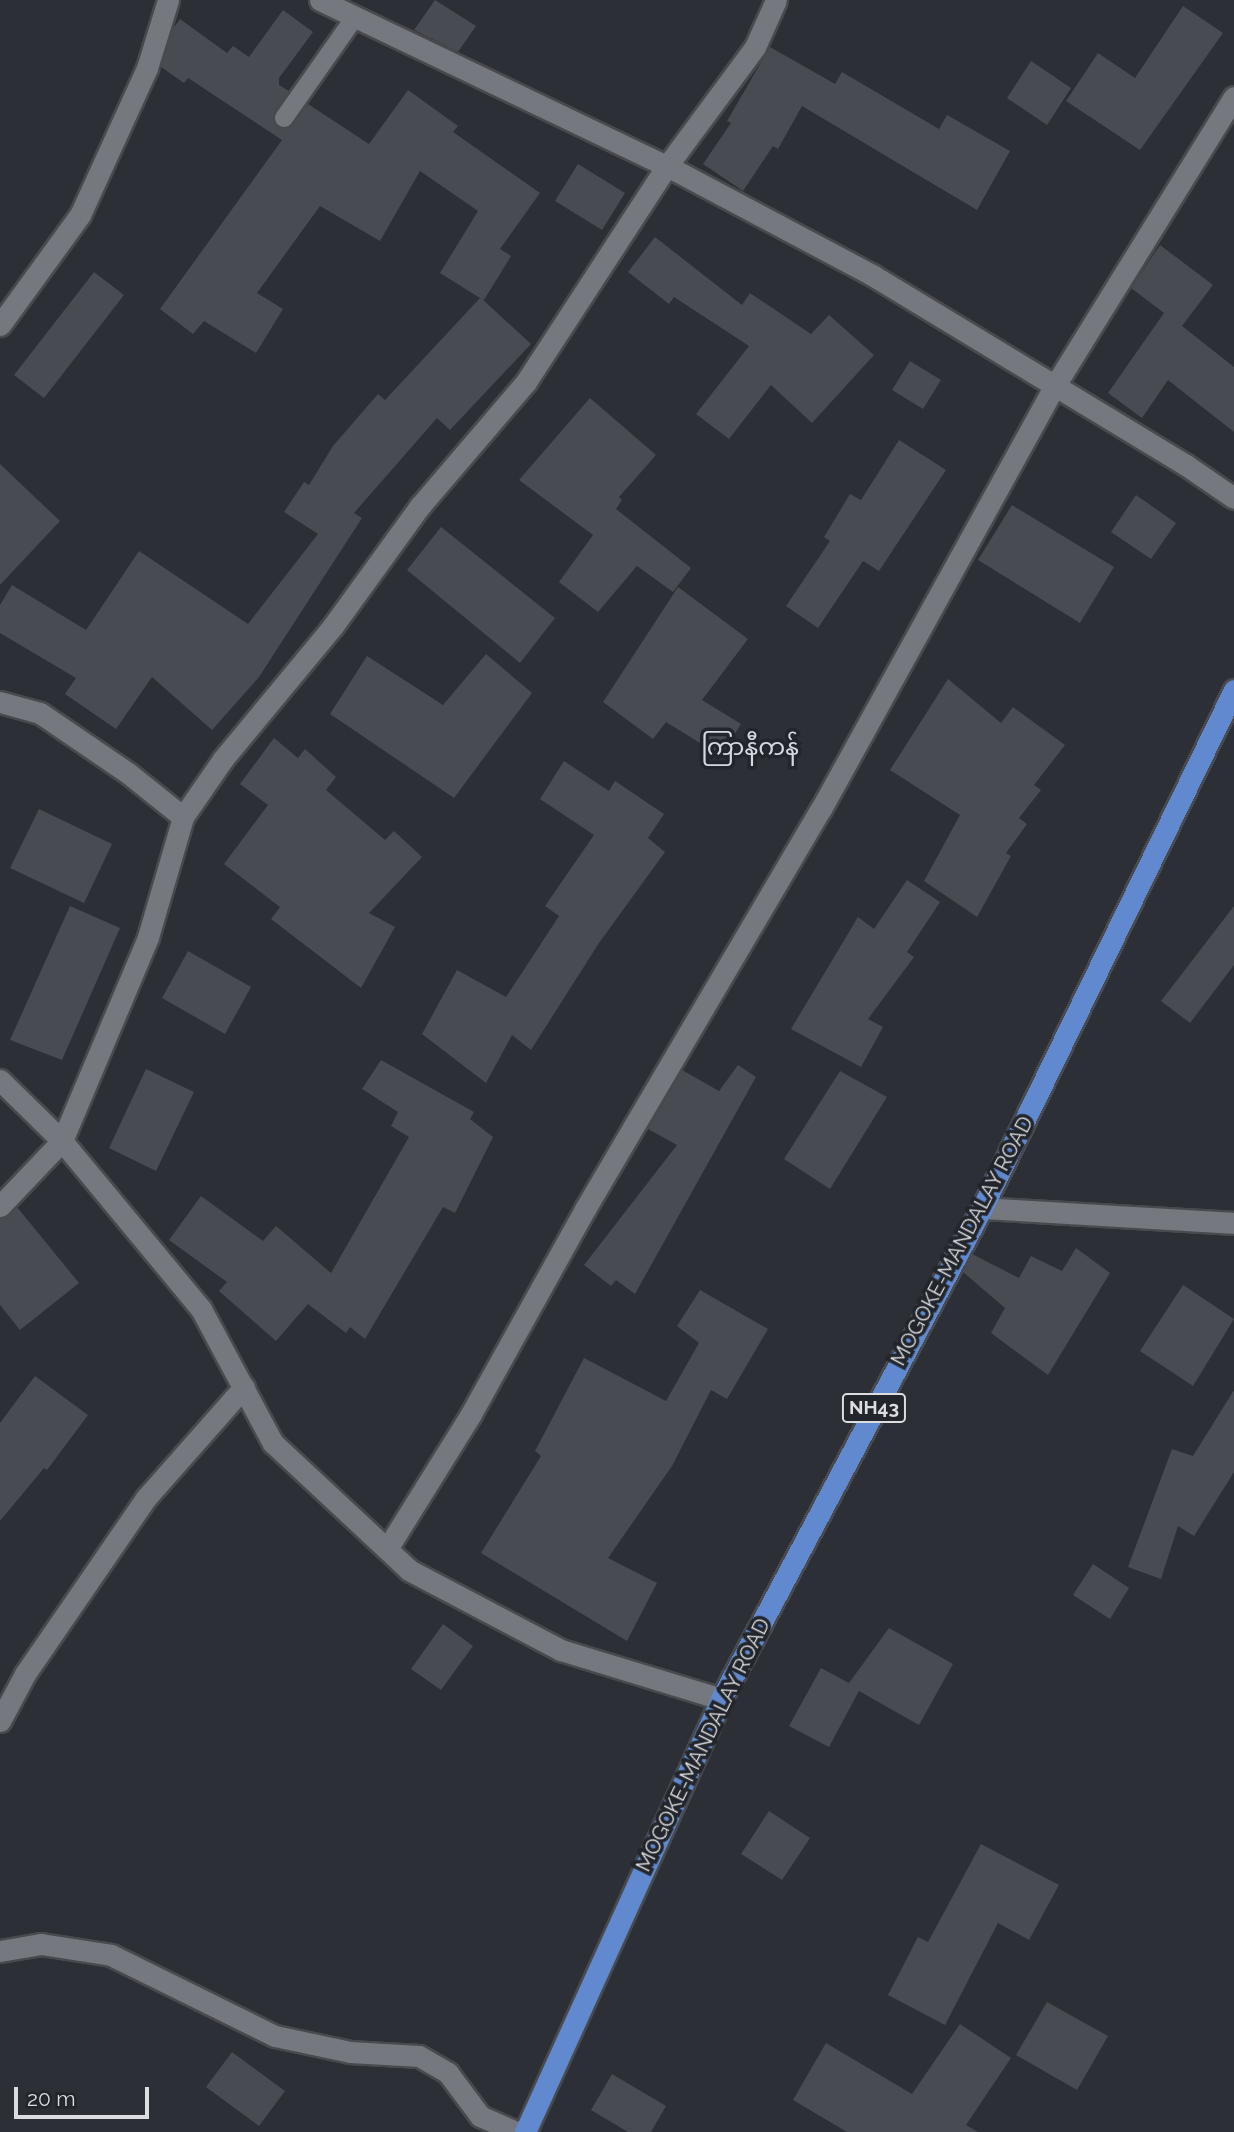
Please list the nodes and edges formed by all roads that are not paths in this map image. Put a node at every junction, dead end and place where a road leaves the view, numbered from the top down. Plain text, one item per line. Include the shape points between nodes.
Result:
1 (168, 0) edge
2 (320, 0) edge
3 (775, 0) edge
4 (355, 18) junction
5 (1234, 97) edge
6 (284, 118) dead end
7 (667, 166) junction
8 (0, 325) edge
9 (1054, 387) junction
10 (1234, 498) edge
11 (1234, 690) edge
12 (0, 702) edge
13 (183, 817) junction
14 (0, 1080) edge
15 (62, 1141) junction
16 (0, 1206) edge
17 (982, 1208) junction
18 (1234, 1223) edge
19 (244, 1387) junction
20 (387, 1549) junction
21 (721, 1699) junction
22 (0, 1721) edge
23 (0, 1951) edge
24 (516, 2132) edge
25 (525, 2132) edge

1 - 8 street via 147,68 80,215
2 - 4 street
3 - 7 street via 754,47
4 - 6 lane
4 - 7 street
5 - 9 street
7 - 9 street via 872,275
7 - 13 street via 526,382 420,506 334,625 223,759
9 - 10 street via 1186,464
9 - 20 street via 821,809 584,1209 471,1414
11 - 17 highway, MOGOKE-MANDALAY ROAD / NH43
12 - 13 street via 40,713
13 - 15 street via 148,937
14 - 15 street
15 - 16 street
15 - 19 street via 201,1309
17 - 18 street
17 - 21 highway, MOGOKE-MANDALAY ROAD / NH43
19 - 20 street via 274,1443
19 - 22 street via 146,1498 25,1674
20 - 21 street via 408,1570 562,1650
21 - 25 highway, MOGOKE-MANDALAY ROAD / NH43
23 - 24 street via 41,1944 111,1955 275,2036 350,2052 419,2056 448,2073 480,2116

